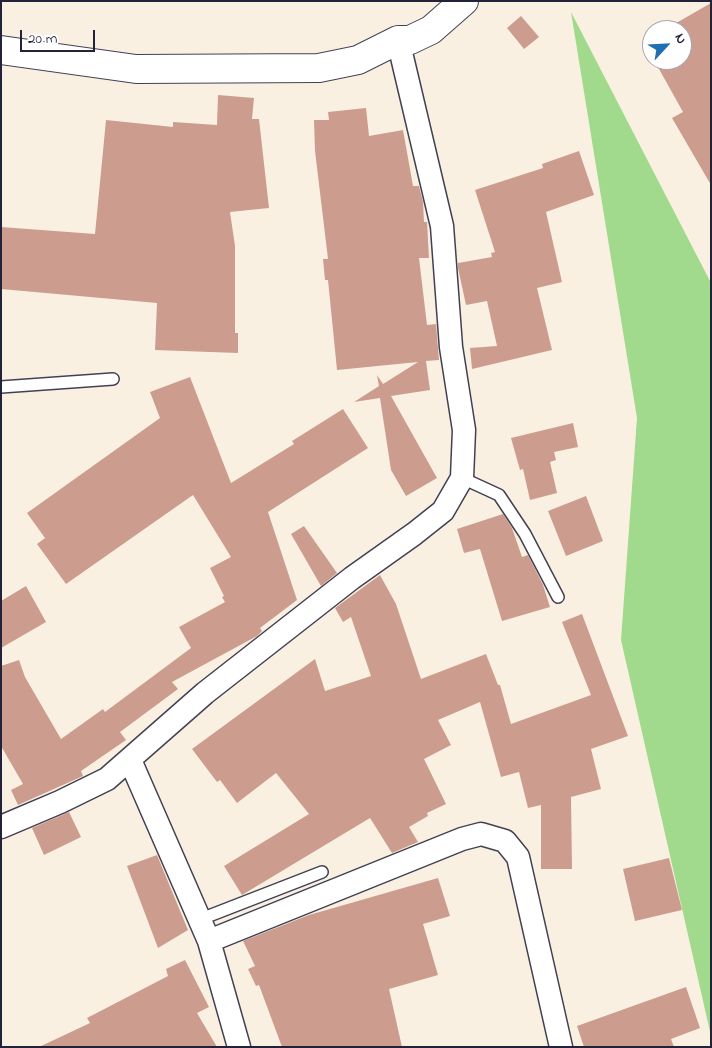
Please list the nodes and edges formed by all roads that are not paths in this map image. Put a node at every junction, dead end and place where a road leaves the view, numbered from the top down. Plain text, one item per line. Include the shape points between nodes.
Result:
1 (464, 1) edge
2 (398, 40) junction
3 (1, 50) edge
4 (113, 379) dead end
5 (1, 387) edge
6 (462, 478) junction
7 (558, 597) dead end
8 (130, 760) junction
9 (1, 827) edge
10 (322, 872) dead end
11 (201, 919) junction
12 (209, 941) junction
13 (239, 1047) edge
14 (561, 1047) edge

1 - 2 street via 431,30 410,40
2 - 3 street via 358,60 319,68 136,69
2 - 6 street via 442,226 451,347 464,430
4 - 5 lane
6 - 7 lane via 498,495 525,534
6 - 8 street via 443,511 205,693
8 - 9 street via 107,779
8 - 11 street
10 - 11 lane
11 - 12 street
12 - 13 street
12 - 14 street via 481,834 504,841 518,857

